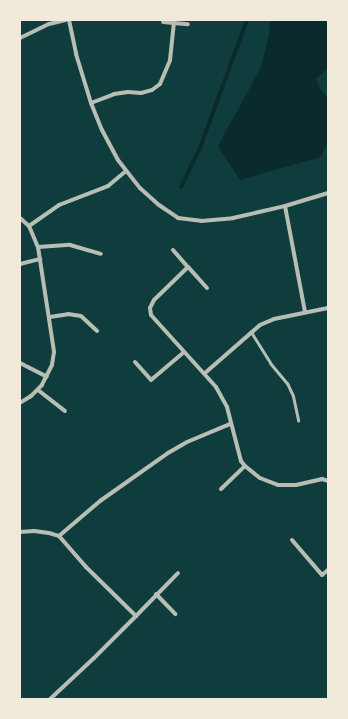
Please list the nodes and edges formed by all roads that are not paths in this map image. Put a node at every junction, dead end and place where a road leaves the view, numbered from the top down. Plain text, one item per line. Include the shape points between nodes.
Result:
1 (66, 20) edge
2 (69, 20) edge
3 (163, 22) dead end
4 (174, 23) junction
5 (188, 24) dead end
6 (20, 38) edge
7 (91, 103) junction
8 (126, 171) junction
9 (328, 193) edge
10 (285, 206) junction
11 (20, 218) edge
12 (29, 226) junction
13 (38, 247) junction
14 (174, 250) dead end
15 (101, 254) dead end
16 (40, 259) junction
17 (20, 264) edge
18 (188, 267) junction
19 (207, 288) dead end
20 (328, 308) edge
21 (305, 312) junction
22 (50, 316) junction
23 (97, 331) dead end
24 (251, 332) junction
25 (184, 352) junction
26 (135, 362) dead end
27 (20, 363) edge
28 (205, 373) junction
29 (46, 377) junction
30 (38, 390) junction
31 (20, 403) edge
32 (65, 411) dead end
33 (298, 420) dead end
34 (230, 424) junction
35 (245, 466) junction
36 (327, 481) edge
37 (221, 489) dead end
38 (20, 532) edge
39 (59, 536) junction
40 (292, 540) dead end
41 (328, 570) edge
42 (178, 573) dead end
43 (156, 594) junction
44 (175, 614) dead end
45 (136, 616) junction
46 (50, 699) edge

1 - 6 street via 49,24
2 - 7 street
3 - 4 street
4 - 5 street
4 - 7 street via 170,60 160,84 152,90 114,94
7 - 8 street via 102,130
8 - 10 street via 159,205 182,219 201,221 233,218
8 - 12 street via 108,186 59,205
9 - 10 street
10 - 21 street
11 - 12 street
12 - 13 street
13 - 15 street via 70,245
13 - 16 street
14 - 18 street
16 - 17 street
16 - 22 street
18 - 19 street
18 - 25 street via 154,300 150,308 152,315
20 - 21 street
21 - 24 street via 274,319
22 - 23 street via 80,316
22 - 29 street via 54,352 52,365
24 - 28 street
24 - 33 lane via 287,383 293,396
25 - 26 street via 152,380
25 - 28 street
27 - 29 street
28 - 34 street via 222,397
29 - 30 street
30 - 31 street
30 - 32 street
34 - 35 street
34 - 39 street via 168,453 100,501
35 - 36 street via 260,478 278,485 296,485 322,479
35 - 37 street
38 - 39 street via 34,531
39 - 45 street via 86,567
40 - 41 street via 322,575
42 - 43 street
43 - 44 street
43 - 45 street
45 - 46 street

